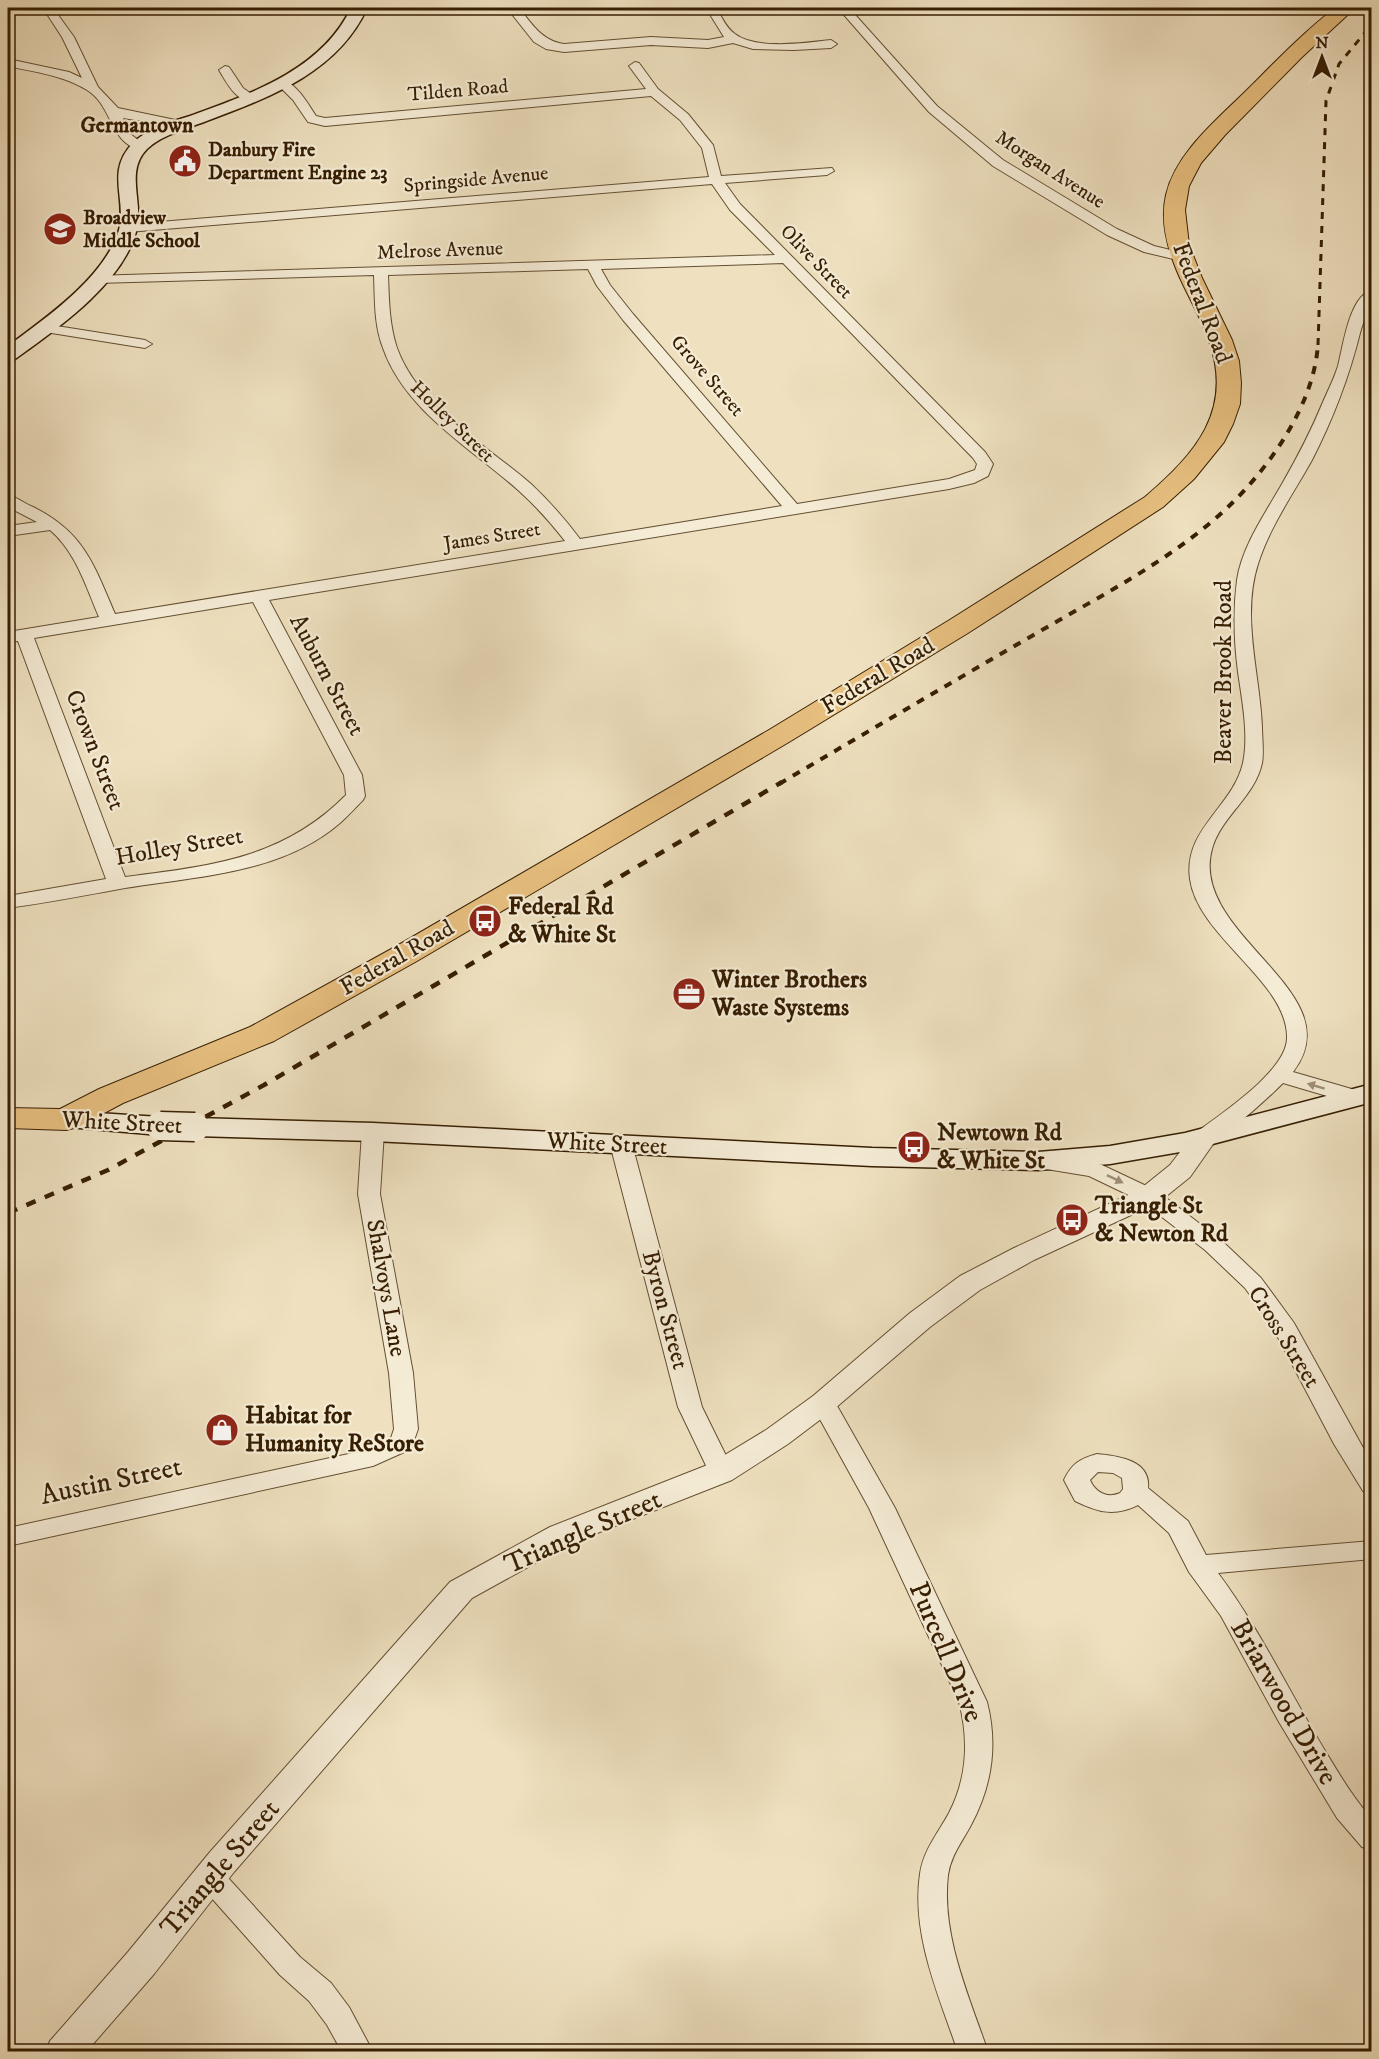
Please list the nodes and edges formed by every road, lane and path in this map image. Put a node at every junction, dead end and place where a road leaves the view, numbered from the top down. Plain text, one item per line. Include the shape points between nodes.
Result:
1 (48, 8) edge
2 (358, 8) edge
3 (513, 8) edge
4 (711, 8) edge
5 (843, 8) edge
6 (1346, 8) edge
7 (734, 39) junction
8 (831, 44) dead end
9 (8, 63) edge
10 (635, 66) dead end
11 (225, 70) dead end
12 (283, 84) junction
13 (93, 88) junction
14 (654, 92) junction
15 (251, 98) junction
16 (114, 111) junction
17 (181, 125) junction
18 (134, 154) junction
19 (827, 171) dead end
20 (716, 180) junction
21 (128, 228) junction
22 (1182, 257) junction
23 (785, 259) junction
24 (593, 266) junction
25 (381, 272) junction
26 (97, 279) junction
27 (1371, 294) edge
28 (44, 328) junction
29 (145, 344) dead end
30 (8, 356) edge
31 (982, 473) joint
32 (8, 500) edge
33 (794, 510) junction
34 (54, 525) junction
35 (8, 531) edge
36 (576, 545) junction
37 (259, 597) junction
38 (109, 621) junction
39 (16, 635) edge
40 (353, 775) joint
41 (118, 884) junction
42 (8, 902) edge
43 (1278, 1074) junction
44 (1363, 1095) edge
45 (8, 1118) edge
46 (66, 1120) junction
47 (373, 1132) junction
48 (1205, 1137) junction
49 (621, 1144) junction
50 (1038, 1161) junction
51 (1149, 1196) junction
52 (823, 1403) junction
53 (402, 1443) joint
54 (721, 1472) junction
55 (1371, 1485) edge
56 (1136, 1492) dead end
57 (8, 1537) edge
58 (1371, 1550) edge
59 (1198, 1565) junction
60 (1371, 1839) edge
61 (210, 1877) junction
62 (63, 2052) edge
63 (358, 2052) edge
64 (973, 2052) edge

1 - 13 street via 68,37
2 - 12 main road via 347,32
3 - 7 street via 538,39 564,48 651,41 708,44
4 - 7 street via 723,30
5 - 22 street, Morgan Avenue via 933,109 998,163 1112,232 1149,249
6 - 22 main road, Federal Road via 1295,53 1189,166 1179,186 1174,211
7 - 8 street via 771,46
9 - 13 street via 65,75
10 - 14 street, Olive Street
11 - 15 street via 240,91
12 - 14 street, Tilden Road via 312,118 325,122
12 - 15 main road
13 - 16 street
14 - 20 street, Olive Street via 684,117 708,148
15 - 17 main road
16 - 17 street
16 - 18 street
17 - 18 main road via 160,133
18 - 21 main road via 126,167
19 - 20 street, Springside Avenue
20 - 21 street, Springside Avenue
20 - 23 street, Olive Street via 735,207
21 - 26 main road via 121,247
22 - 46 main road, Federal Road via 1219,339 1227,362 1230,391 1209,447 1187,475 1154,502 788,730 406,954 262,1034 111,1096
23 - 24 street, Melrose Avenue
23 - 31 street, Olive Street via 979,455 985,464
24 - 25 street, Melrose Avenue
24 - 33 street, Grove Street via 628,317
25 - 26 street, Melrose Avenue
25 - 36 street, Holley Street via 384,328 394,358 412,386 444,419 544,505
26 - 28 main road
27 - 43 street, Beaver Brook Road via 1361,306 1345,370 1316,435 1255,548 1247,572 1243,607 1253,763 1245,786 1212,825 1199,859 1200,881 1209,906 1295,1018 1298,1038 1291,1060
28 - 29 street
28 - 30 main road
31 - 33 street, James Street via 949,484
32 - 34 street
33 - 36 street, James Street
34 - 35 street
34 - 38 street via 83,563
36 - 37 street, James Street
37 - 38 street, James Street
37 - 40 street, Auburn Street
38 - 39 street, James Street
39 - 41 street, Crown Street
40 - 41 street, Holley Street via 356,796 341,815 266,856 218,870
41 - 42 street, Holley Street
44 -> 43 street
43 - 48 street, Beaver Brook Road
44 - 48 main road, White Street
45 - 46 main road, White Street
46 - 47 main road, White Street, bridge
47 - 49 main road, White Street
47 - 53 street, Shalvoys Lane via 369,1194 401,1373 406,1429
48 - 50 main road, White Street via 1110,1155
48 - 51 street, Triangle Street via 1180,1171
49 - 50 main road, White Street
49 - 54 street, Byron Street via 690,1407
50 -> 51 street, Cross Street via 1094,1170
51 - 52 street, Triangle Street via 970,1283
51 - 55 street, Cross Street via 1213,1245 1253,1283 1282,1323
52 - 54 street, Triangle Street
52 - 64 street, Purcell Drive via 882,1508 973,1702 980,1725 975,1781 960,1817 942,1845 933,1875 939,1946
53 - 57 street, Austin Street via 373,1457
54 - 61 street, Triangle Street via 561,1535 461,1590
56 - 59 street, Briarwood Drive via 1179,1527
58 - 59 street
59 - 60 street, Briarwood Drive via 1231,1610 1347,1810
61 - 62 street, Triangle Street
61 - 63 street via 290,1966 320,1992

